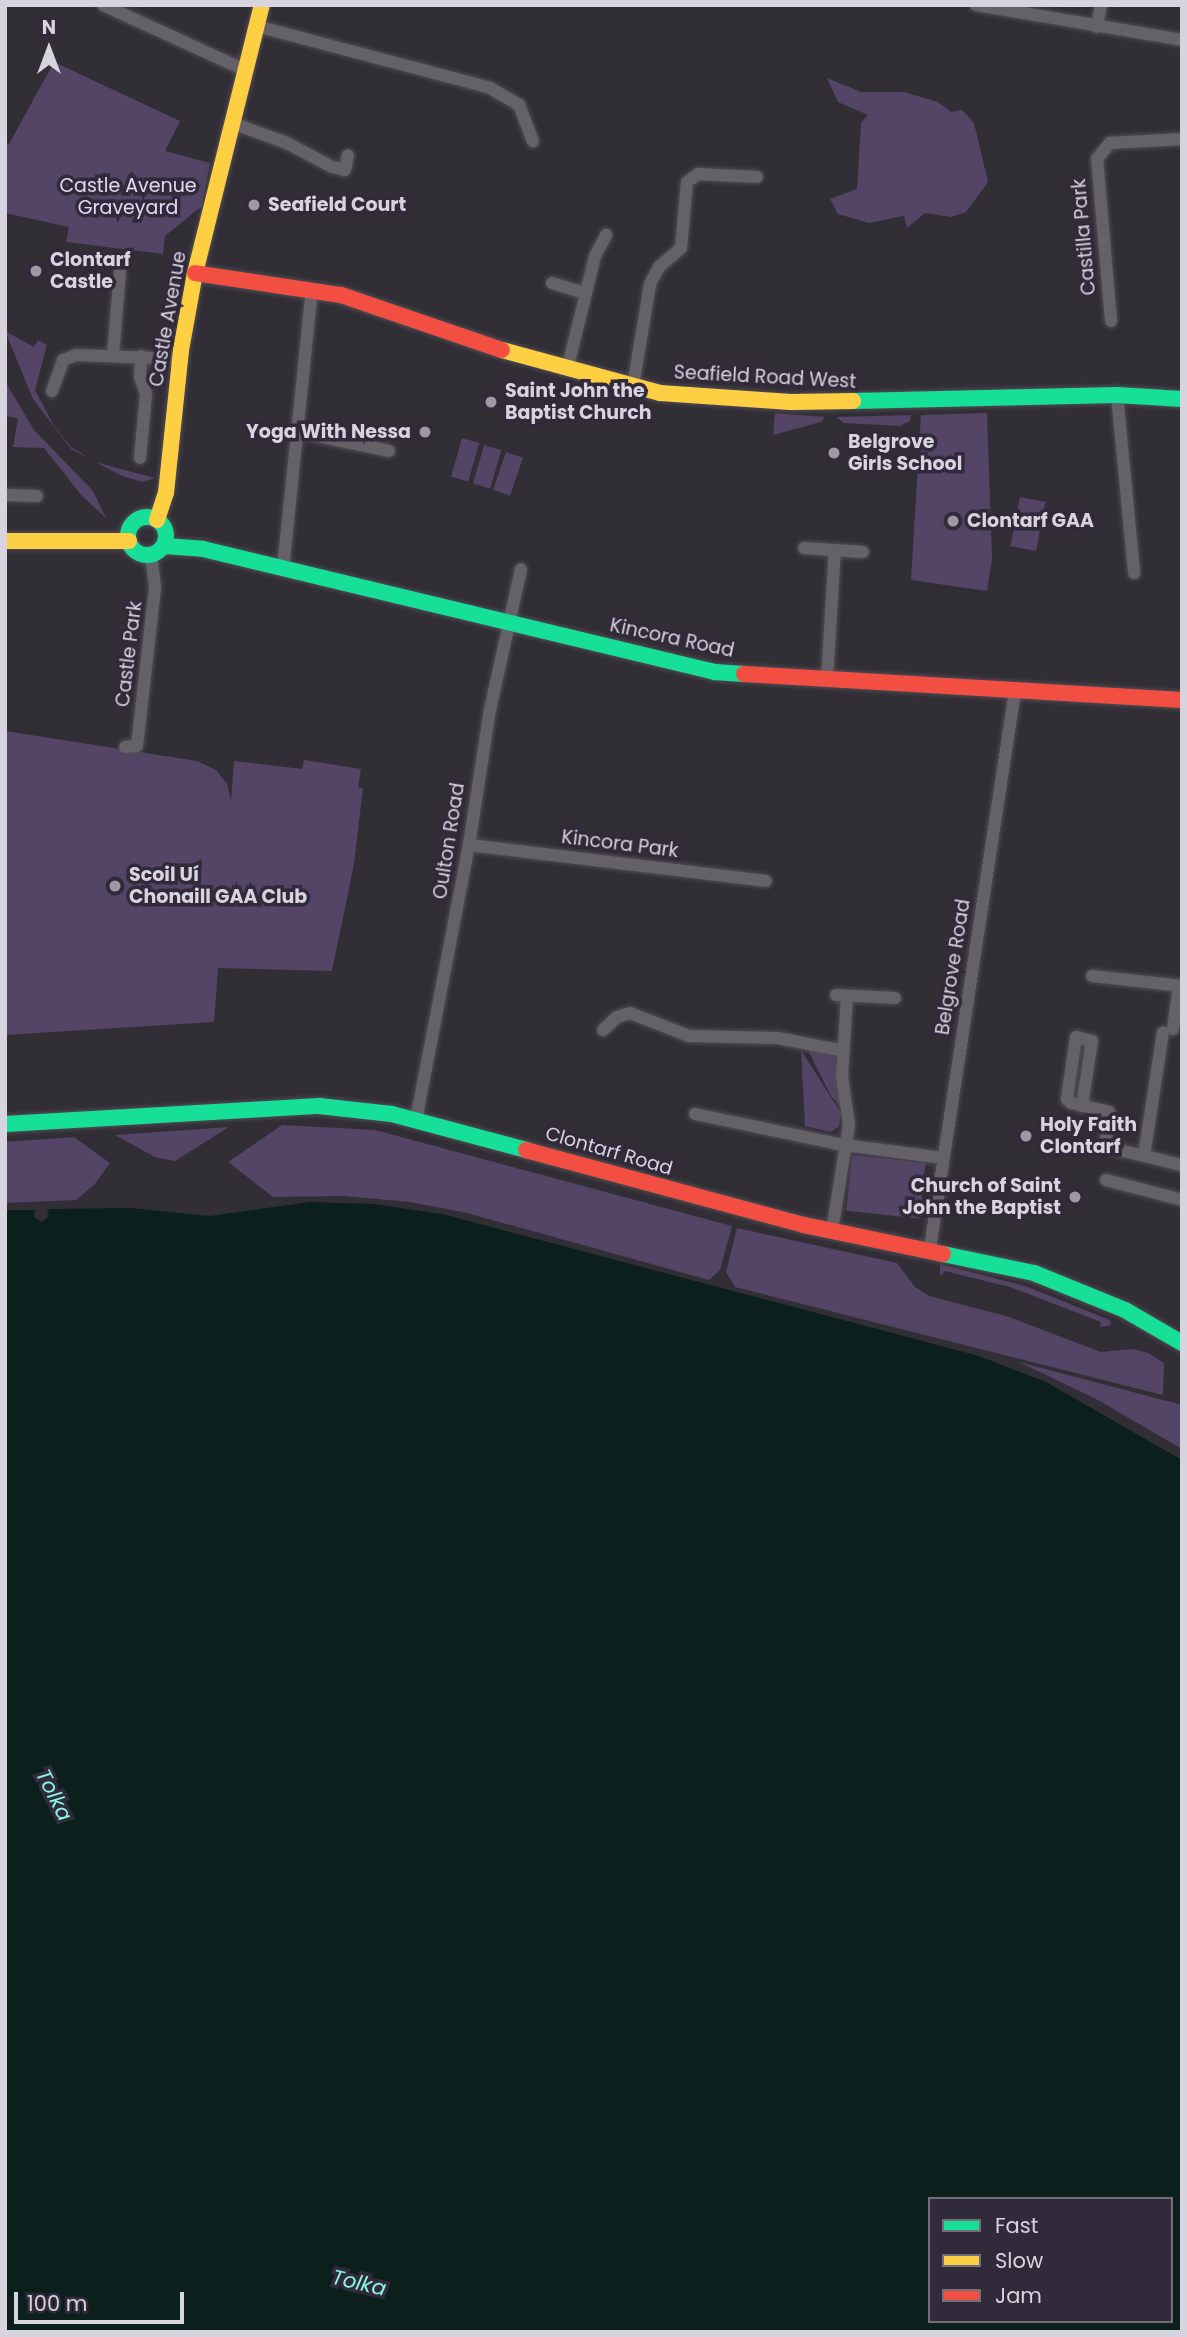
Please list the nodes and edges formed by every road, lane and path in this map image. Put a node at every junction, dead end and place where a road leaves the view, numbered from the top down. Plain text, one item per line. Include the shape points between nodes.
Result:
1 (103, 5) edge
2 (262, 5) edge
3 (976, 5) edge
4 (1101, 5) edge
5 (997, 7) edge
6 (256, 26) junction
7 (1097, 27) junction
8 (1182, 40) edge
9 (245, 70) junction
10 (232, 124) junction
11 (1182, 139) edge
12 (533, 141) dead end
13 (348, 155) dead end
14 (757, 177) dead end
15 (606, 235) dead end
16 (120, 271) dead end
17 (195, 273) junction
18 (552, 283) dead end
19 (312, 290) junction
20 (584, 293) junction
21 (1111, 321) dead end
22 (113, 355) junction
23 (141, 356) junction
24 (180, 359) junction
25 (567, 370) junction
26 (633, 386) junction
27 (52, 391) dead end
28 (1117, 395) junction
29 (1182, 399) edge
30 (298, 432) junction
31 (389, 451) dead end
32 (140, 458) dead end
33 (5, 495) edge
34 (37, 496) dead end
35 (157, 520) junction
36 (5, 541) edge
37 (129, 541) junction
38 (804, 548) dead end
39 (158, 550) junction
40 (835, 550) junction
41 (863, 552) dead end
42 (283, 569) junction
43 (521, 569) dead end
44 (1133, 573) dead end
45 (510, 621) junction
46 (827, 679) junction
47 (1015, 691) junction
48 (1182, 700) edge
49 (125, 747) dead end
50 (470, 845) junction
51 (766, 881) dead end
52 (1092, 976) dead end
53 (1181, 986) edge
54 (895, 998) dead end
55 (603, 1030) dead end
56 (844, 1051) junction
57 (1082, 1106) junction
58 (695, 1114) dead end
59 (416, 1120) junction
60 (5, 1124) edge
61 (844, 1145) junction
62 (1144, 1156) junction
63 (943, 1158) junction
64 (1182, 1165) edge
65 (1107, 1180) dead end
66 (1182, 1200) edge
67 (832, 1231) junction
68 (930, 1248) junction
69 (1182, 1343) edge

1 - 9 street
2 - 6 street, Castle Avenue
3 - 5 street
4 - 7 street
5 - 7 street
6 - 9 street, Castle Avenue
6 - 12 street via 490,89 519,105
7 - 8 street
9 - 10 street, Castle Avenue
10 - 13 street via 287,143 332,167 345,170
10 - 17 street, Castle Avenue
11 - 21 street, Castilla Park via 1110,143 1097,159
14 - 26 street via 698,174 687,182 681,248 659,267 650,284
15 - 20 street
16 - 22 street
17 - 19 street, Seafield Road West
17 - 24 street, Castle Avenue
18 - 20 street
19 - 25 street, Seafield Road West via 341,295
19 - 30 street
20 - 25 street
22 - 23 street
22 - 27 street via 67,357
23 - 24 street
23 - 32 street via 140,377 146,394
24 - 35 street, Castle Avenue via 166,493
25 - 26 street, Seafield Road West
26 - 28 street, Seafield Road West via 691,396 791,402
28 - 29 street, Seafield Road West
28 - 44 street
30 - 31 street
30 - 42 street
33 - 34 street
35 - 37 street via 137,520
35 - 39 street via 165,531
36 - 37 street
37 - 39 street via 137,552
38 - 40 street
39 - 42 street, Kincora Road via 203,550
39 - 49 street, Castle Park via 137,746
40 - 41 street
40 - 46 street
42 - 45 street, Kincora Road
43 - 45 street, Oulton Road
45 - 46 street, Kincora Road via 715,672
45 - 50 street, Oulton Road via 490,710
46 - 47 street, Kincora Road
47 - 48 street, Kincora Road
47 - 63 street, Belgrove Road
50 - 51 street, Kincora Park
50 - 59 street, Oulton Road
52 - 53 street
53 - 62 street
54 - 56 street via 842,996
55 - 56 street via 630,1013 689,1036 778,1038
56 - 61 street via 842,1076 849,1120
57 - 57 street via 1071,1104 1066,1093 1076,1037 1092,1041
57 - 62 street via 1110,1112 1107,1145
58 - 61 street
59 - 60 street, Clontarf Road via 319,1107
59 - 67 street, Clontarf Road
61 - 63 street
61 - 67 street
62 - 64 street
63 - 68 street, Belgrove Road
65 - 66 street
67 - 68 street, Clontarf Road
68 - 69 street, Clontarf Road via 1069,1286 1125,1310

